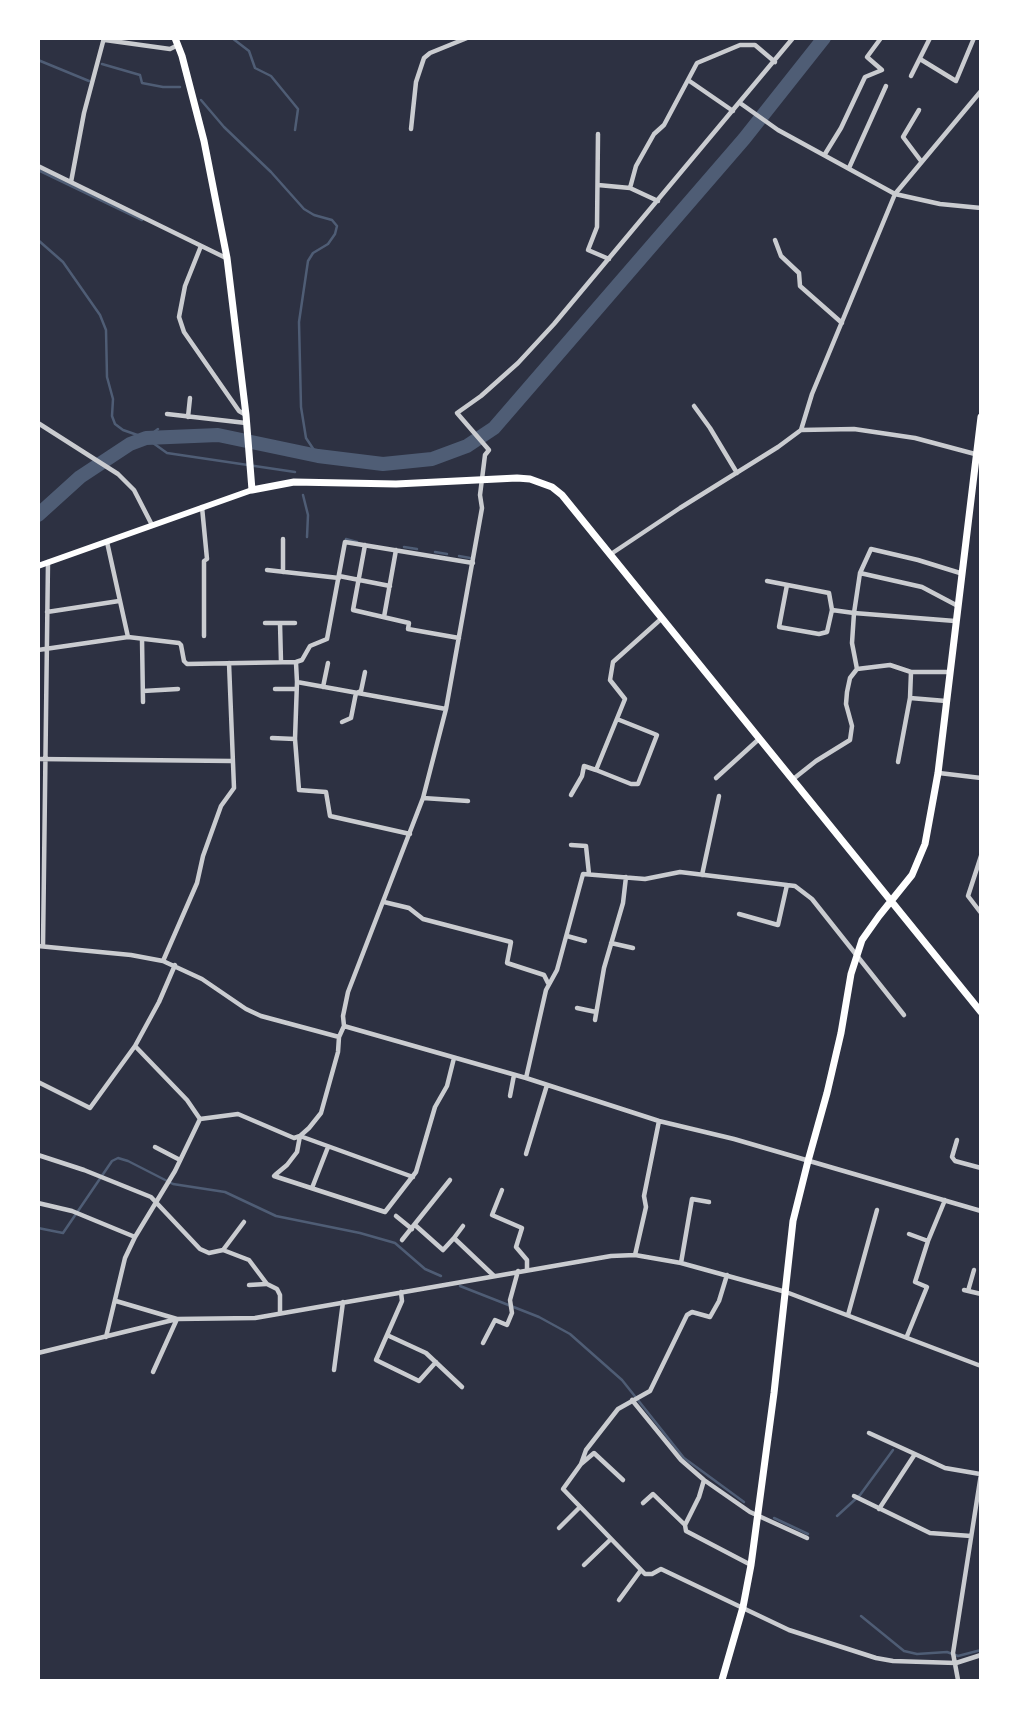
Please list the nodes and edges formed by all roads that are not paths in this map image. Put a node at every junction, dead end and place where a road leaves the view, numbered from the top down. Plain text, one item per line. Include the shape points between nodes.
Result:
1 (467, 38) edge
2 (741, 38) edge
3 (793, 38) edge
4 (881, 38) edge
5 (930, 38) edge
6 (974, 38) edge
7 (104, 39) edge
8 (177, 42) edge
9 (740, 46) junction
10 (919, 59) junction
11 (775, 62) junction
12 (911, 76) dead end
13 (688, 80) junction
14 (886, 86) dead end
15 (981, 91) edge
16 (740, 103) junction
17 (919, 110) dead end
18 (733, 111) junction
19 (411, 129) dead end
20 (598, 134) dead end
21 (825, 154) junction
22 (921, 161) junction
23 (38, 166) edge
24 (849, 168) junction
25 (71, 182) junction
26 (598, 185) junction
27 (630, 188) junction
28 (895, 194) junction
29 (658, 201) junction
30 (981, 208) edge
31 (775, 240) dead end
32 (201, 246) junction
33 (227, 258) junction
34 (609, 259) junction
35 (842, 323) junction
36 (190, 398) dead end
37 (694, 406) dead end
38 (167, 414) dead end
39 (188, 417) junction
40 (981, 417) edge
41 (247, 419) junction
42 (38, 423) edge
43 (801, 430) junction
44 (975, 454) junction
45 (737, 473) junction
46 (481, 480) junction
47 (253, 490) junction
48 (202, 508) junction
49 (152, 526) junction
50 (283, 539) dead end
51 (107, 542) junction
52 (365, 545) junction
53 (396, 550) junction
54 (610, 554) junction
55 (48, 562) junction
56 (473, 563) junction
57 (38, 566) edge
58 (267, 570) dead end
59 (283, 572) junction
60 (860, 573) junction
61 (960, 573) junction
62 (339, 577) junction
63 (359, 579) junction
64 (767, 581) dead end
65 (787, 585) junction
66 (390, 586) junction
67 (119, 601) junction
68 (956, 605) junction
69 (832, 610) junction
70 (47, 612) junction
71 (854, 613) junction
72 (384, 617) junction
73 (661, 619) junction
74 (955, 621) junction
75 (265, 623) dead end
76 (280, 623) junction
77 (295, 623) dead end
78 (204, 636) dead end
79 (128, 637) junction
80 (459, 638) junction
81 (142, 639) junction
82 (38, 650) edge
83 (47, 650) junction
84 (281, 662) junction
85 (296, 662) junction
86 (229, 663) junction
87 (328, 663) dead end
88 (858, 669) junction
89 (365, 671) dead end
90 (949, 672) junction
91 (911, 673) junction
92 (297, 682) junction
93 (323, 687) junction
94 (296, 689) junction
95 (178, 690) dead end
96 (275, 690) dead end
97 (143, 691) junction
98 (356, 693) junction
99 (910, 698) junction
100 (946, 701) junction
101 (143, 702) dead end
102 (446, 709) junction
103 (617, 719) junction
104 (342, 722) dead end
105 (272, 738) dead end
106 (295, 739) junction
107 (759, 739) junction
108 (38, 759) edge
109 (46, 759) junction
110 (232, 761) junction
111 (898, 762) dead end
112 (596, 771) junction
113 (938, 773) junction
114 (716, 778) dead end
115 (981, 778) edge
116 (792, 780) junction
117 (570, 795) dead end
118 (719, 796) dead end
119 (423, 798) junction
120 (468, 802) dead end
121 (410, 834) junction
122 (571, 845) dead end
123 (981, 856) edge
124 (979, 866) edge
125 (589, 874) junction
126 (702, 875) junction
127 (625, 877) junction
128 (787, 885) junction
129 (891, 901) junction
130 (384, 902) junction
131 (981, 912) edge
132 (739, 914) dead end
133 (567, 936) junction
134 (585, 941) dead end
135 (611, 943) junction
136 (41, 946) edge
137 (632, 948) dead end
138 (856, 955) junction
139 (163, 961) junction
140 (175, 965) junction
141 (548, 983) junction
142 (577, 1008) dead end
143 (596, 1012) junction
144 (981, 1012) edge
145 (904, 1015) dead end
146 (595, 1020) dead end
147 (345, 1026) junction
148 (339, 1037) junction
149 (135, 1046) junction
150 (454, 1058) junction
151 (514, 1075) junction
152 (526, 1078) junction
153 (38, 1082) edge
154 (547, 1085) junction
155 (510, 1096) dead end
156 (200, 1119) junction
157 (659, 1121) junction
158 (300, 1136) junction
159 (957, 1140) dead end
160 (155, 1147) dead end
161 (328, 1147) junction
162 (526, 1154) dead end
163 (38, 1155) edge
164 (180, 1160) junction
165 (807, 1161) junction
166 (981, 1168) edge
167 (413, 1177) junction
168 (450, 1180) dead end
169 (312, 1188) junction
170 (502, 1190) dead end
171 (945, 1200) junction
172 (156, 1202) junction
173 (709, 1202) dead end
174 (38, 1203) edge
175 (877, 1210) dead end
176 (981, 1211) edge
177 (396, 1216) dead end
178 (244, 1222) dead end
179 (463, 1226) dead end
180 (414, 1227) junction
181 (909, 1234) dead end
182 (135, 1237) junction
183 (453, 1238) junction
184 (402, 1240) dead end
185 (928, 1241) junction
186 (223, 1250) junction
187 (635, 1255) junction
188 (681, 1263) junction
189 (527, 1270) junction
190 (974, 1270) dead end
191 (518, 1272) junction
192 (727, 1275) junction
193 (494, 1276) junction
194 (249, 1284) dead end
195 (267, 1284) junction
196 (401, 1292) junction
197 (786, 1292) junction
198 (981, 1294) edge
199 (116, 1301) junction
200 (343, 1302) junction
201 (280, 1312) junction
202 (848, 1315) junction
203 (177, 1319) junction
204 (387, 1335) junction
205 (907, 1336) junction
206 (106, 1337) junction
207 (483, 1343) dead end
208 (38, 1353) edge
209 (436, 1362) junction
210 (981, 1366) edge
211 (334, 1370) dead end
212 (153, 1372) dead end
213 (463, 1387) dead end
214 (632, 1400) junction
215 (869, 1433) dead end
216 (915, 1454) junction
217 (580, 1464) junction
218 (981, 1474) edge
219 (623, 1480) dead end
220 (704, 1480) junction
221 (856, 1498) dead end
222 (643, 1503) dead end
223 (580, 1507) junction
224 (878, 1509) junction
225 (758, 1516) junction
226 (685, 1525) junction
227 (559, 1528) dead end
228 (971, 1536) junction
229 (807, 1538) dead end
230 (611, 1539) junction
231 (584, 1565) dead end
232 (751, 1566) junction
233 (641, 1570) junction
234 (619, 1600) dead end
235 (743, 1607) junction
236 (981, 1655) edge
237 (954, 1658) junction
238 (722, 1681) edge
239 (958, 1681) edge

1 - 19 street via 424,58 416,82
2 - 9 street
3 - 11 street
4 - 21 street via 867,57 882,70 865,77
5 - 10 street
6 - 10 street via 956,82
7 - 8 street via 170,49
7 - 25 street
8 - 33 main road via 207,153
9 - 11 street via 755,45
9 - 13 street via 697,63
10 - 12 street
11 - 16 street
13 - 18 street
13 - 27 street via 636,166
14 - 24 street
15 - 22 street
16 - 18 street
16 - 21 street via 778,130
17 - 22 street via 903,137
18 - 29 street
20 - 26 street
21 - 24 street
22 - 28 street
23 - 25 street
24 - 28 street
25 - 32 street
26 - 27 street
26 - 34 street via 597,227 588,250
27 - 29 street
28 - 30 street
28 - 35 street
29 - 34 street
31 - 35 street via 782,256 799,273 800,286
32 - 33 street
32 - 41 street via 179,317 184,332
33 - 41 main road
34 - 46 street via 518,363 457,413 489,450
35 - 43 street
36 - 39 street
37 - 45 street
38 - 39 street
39 - 41 street
40 - 44 main road
41 - 47 main road
42 - 49 street via 118,474 134,490
43 - 44 street via 854,429 915,438
43 - 45 street
44 - 61 main road
45 - 54 street
46 - 47 main road via 293,482
46 - 54 main road via 530,479 552,488
46 - 56 street via 482,508
47 - 48 main road
48 - 49 main road
48 - 78 street via 207,559
49 - 51 main road
50 - 59 street
51 - 55 main road
51 - 67 street
52 - 53 street
52 - 62 street via 345,542
52 - 63 street
53 - 56 street
53 - 66 street
54 - 73 main road
55 - 57 main road
55 - 70 street
56 - 80 street
58 - 59 street
59 - 62 street
60 - 61 street via 871,549
60 - 68 street via 922,587
60 - 71 street
61 - 68 main road
62 - 63 street
62 - 85 street via 327,639 310,646
63 - 66 street
63 - 72 street via 353,610
64 - 65 street
65 - 69 street via 829,593
65 - 69 street via 779,627 827,632
66 - 72 street
67 - 70 street
67 - 79 street
68 - 74 main road
69 - 71 street
70 - 83 street
71 - 74 street
71 - 88 street via 852,643
72 - 80 street via 409,622 408,629
73 - 103 street via 613,662 610,680 625,699
73 - 107 main road
74 - 90 main road
75 - 76 street
76 - 77 street
76 - 84 street
79 - 81 street
79 - 83 street
80 - 102 street
81 - 86 street via 178,643 187,664
81 - 97 street
82 - 83 street
83 - 109 street
84 - 85 street
84 - 86 street
85 - 92 street
86 - 110 street
87 - 93 street
88 - 91 street via 890,665
88 - 116 street via 850,678 846,704 852,726 850,740
89 - 98 street via 361,691
90 - 91 street
90 - 100 main road
91 - 99 street
92 - 93 street
92 - 94 street
93 - 98 street
94 - 96 street
94 - 106 street
95 - 97 street
97 - 101 street
98 - 102 street
98 - 104 street via 351,718
99 - 100 street
99 - 111 street
100 - 113 main road
102 - 119 street
103 - 112 street
103 - 112 street via 657,735 638,784
105 - 106 street
106 - 121 street via 299,790 326,792 330,816
107 - 114 street
107 - 116 main road
108 - 109 street
109 - 110 street
109 - 136 street
110 - 139 street via 234,788 221,806 197,883
112 - 117 street via 584,766
113 - 115 street
113 - 129 main road via 919,861
116 - 129 main road
118 - 126 street
119 - 120 street
119 - 121 street
121 - 130 street
122 - 125 street via 586,846
123 - 124 street
124 - 131 street via 968,896
125 - 127 street
125 - 133 street via 583,874
126 - 127 street via 680,872 645,879
126 - 128 street
127 - 135 street
128 - 132 street via 778,925
128 - 138 street via 812,899
129 - 138 main road
129 - 144 main road
130 - 141 street via 409,908 423,919 511,942 507,963 544,975
130 - 147 street via 348,992
133 - 134 street
133 - 141 street
135 - 137 street
135 - 143 street
136 - 139 street
138 - 145 street
138 - 165 main road via 827,1093
139 - 140 street
140 - 148 street via 261,1016
140 - 149 street
141 - 152 street
142 - 143 street
143 - 146 street
147 - 148 street
147 - 150 street
148 - 158 street via 321,1113
149 - 153 street via 90,1108
149 - 156 street
150 - 151 street
150 - 167 street
151 - 152 street
151 - 155 street
152 - 154 street
154 - 157 street
154 - 162 street
156 - 158 street via 238,1114 288,1137
156 - 164 street
157 - 165 street
157 - 187 street
158 - 161 street
158 - 169 street via 297,1152 274,1176
159 - 166 street via 955,1161
160 - 164 street
161 - 167 street
161 - 169 street
163 - 172 street
164 - 172 street
165 - 171 street
165 - 197 main road via 793,1221
167 - 169 street via 384,1212
168 - 180 street
170 - 189 street via 492,1215 522,1228 516,1247 527,1260
171 - 176 street
171 - 185 street
172 - 182 street
172 - 186 street via 200,1249 209,1253
173 - 188 street via 692,1199
174 - 182 street via 81,1214
175 - 202 street
177 - 180 street
178 - 186 street
179 - 183 street
180 - 183 street via 443,1250
180 - 184 street
181 - 185 street
182 - 199 street via 125,1258
183 - 193 street
185 - 205 street via 915,1282 927,1287
186 - 195 street via 249,1260
187 - 188 street
187 - 189 street
188 - 192 street
189 - 191 street
190 - 198 street via 966,1291
191 - 193 street
191 - 207 street via 510,1300 512,1313 506,1325 495,1320
192 - 197 street
192 - 214 street via 710,1317 687,1315 650,1391
193 - 196 street
194 - 195 street
195 - 201 street via 280,1294
196 - 200 street
196 - 204 street via 402,1301
197 - 202 street
197 - 225 main road
199 - 203 street
199 - 206 street
200 - 201 street
200 - 211 street
201 - 203 street via 232,1320
202 - 205 street
203 - 206 street
203 - 212 street
204 - 209 street
204 - 209 street via 376,1360 419,1381
205 - 210 street
206 - 208 street
209 - 213 street
214 - 217 street via 607,1422
214 - 220 street via 681,1460
215 - 216 street
216 - 218 street via 945,1468
216 - 224 street
217 - 219 street via 594,1452
217 - 223 street via 563,1489
218 - 228 street
220 - 225 street
220 - 226 street
221 - 224 street
222 - 226 street via 653,1494
223 - 227 street
223 - 230 street
224 - 228 street via 930,1533
225 - 229 street
225 - 232 main road
226 - 232 street via 686,1531
228 - 237 street
230 - 231 street
230 - 233 street
232 - 235 main road
233 - 234 street
233 - 235 street via 652,1574 661,1569
235 - 237 street via 789,1630 876,1658
235 - 238 main road
236 - 237 street
237 - 239 street

